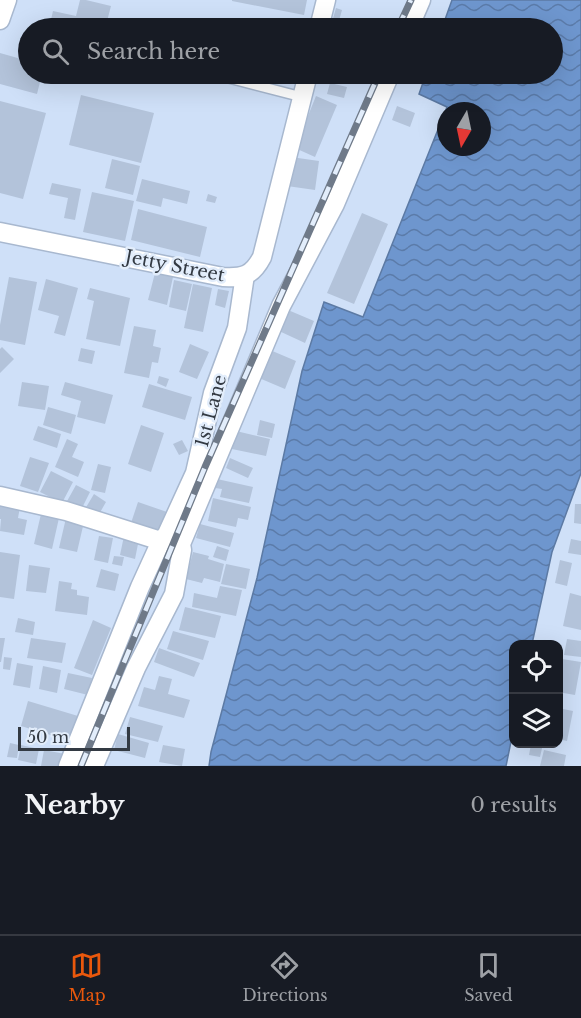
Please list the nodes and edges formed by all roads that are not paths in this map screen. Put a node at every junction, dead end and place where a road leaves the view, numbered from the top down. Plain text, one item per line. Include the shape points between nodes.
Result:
1 (8, 0) edge
2 (326, 0) edge
3 (421, 0) edge
4 (322, 18) edge
5 (413, 18) edge
6 (0, 20) edge
7 (251, 84) edge
8 (305, 84) edge
9 (386, 84) edge
10 (302, 97) junction
11 (0, 232) edge
12 (245, 275) junction
13 (0, 496) edge
14 (170, 539) junction
15 (68, 766) edge
16 (94, 766) edge

1 - 6 street
2 - 4 street
3 - 5 street
7 - 10 lane
8 - 10 street, Jetty Street
9 - 14 street via 335,204 281,306
10 - 12 street, Jetty Street via 262,257 255,270
11 - 12 street, Jetty Street via 223,277
12 - 14 street, 1st Lane via 237,328 213,393 195,473
13 - 14 street
14 - 15 street, 1st Lane via 140,587
14 - 16 street via 183,550 174,594 136,668

